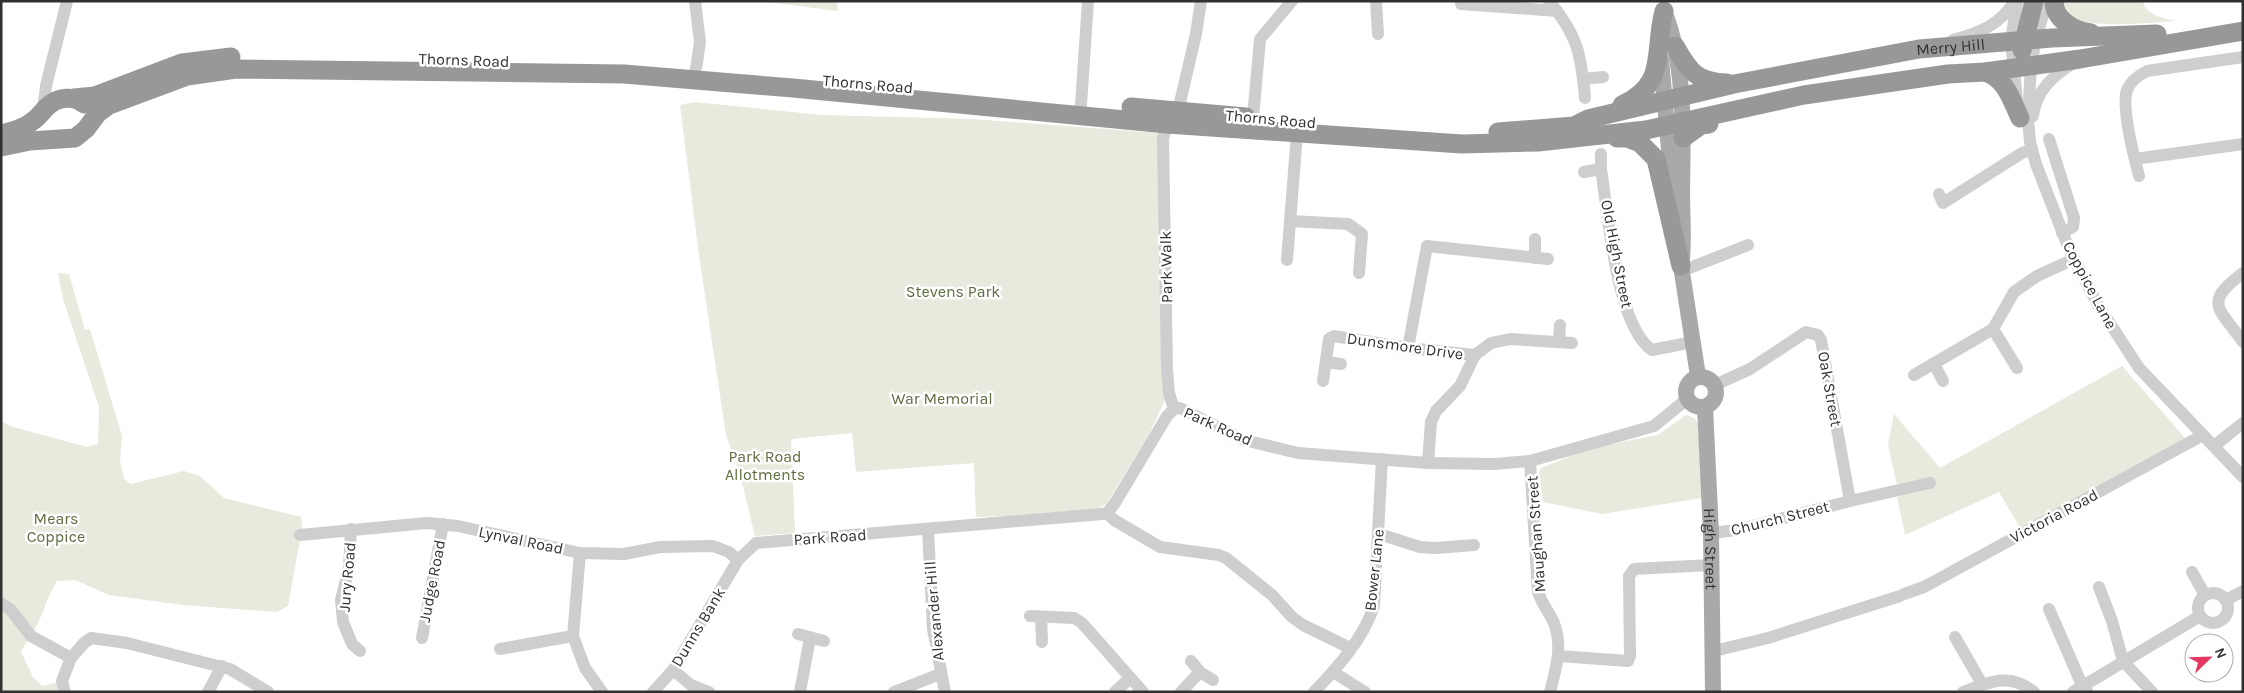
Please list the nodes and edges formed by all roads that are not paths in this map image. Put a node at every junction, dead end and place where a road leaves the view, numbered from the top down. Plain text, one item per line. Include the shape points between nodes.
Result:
1 (67, 1) edge
2 (695, 1) edge
3 (1088, 1) edge
4 (1200, 1) edge
5 (1292, 1) edge
6 (1376, 1) edge
7 (1549, 1) edge
8 (2016, 1) edge
9 (2034, 1) edge
10 (2047, 1) edge
11 (2054, 1) edge
12 (1461, 4) dead end
13 (1664, 6) edge
14 (1557, 11) junction
15 (2243, 21) edge
16 (2243, 31) edge
17 (1378, 34) dead end
18 (2121, 35) junction
19 (2156, 44) junction
20 (1675, 46) junction
21 (1919, 50) junction
22 (2022, 52) junction
23 (1875, 57) junction
24 (2243, 57) edge
25 (2080, 59) junction
26 (696, 69) junction
27 (50, 70) junction
28 (1985, 72) junction
29 (1603, 77) dead end
30 (1583, 80) junction
31 (1734, 84) junction
32 (1799, 96) junction
33 (72, 98) junction
34 (1585, 98) dead end
35 (1081, 105) junction
36 (43, 111) junction
37 (1675, 116) junction
38 (1173, 118) junction
39 (1253, 118) junction
40 (2020, 118) junction
41 (89, 124) junction
42 (1584, 127) junction
43 (1, 134) edge
44 (1297, 134) junction
45 (2049, 139) dead end
46 (61, 140) junction
47 (2243, 144) edge
48 (2031, 145) junction
49 (1, 147) edge
50 (1600, 154) dead end
51 (2135, 159) junction
52 (1601, 170) junction
53 (1584, 172) dead end
54 (2138, 176) dead end
55 (1938, 194) dead end
56 (1290, 221) junction
57 (2062, 233) junction
58 (1535, 238) dead end
59 (1748, 245) dead end
60 (2074, 259) junction
61 (1287, 260) dead end
62 (1681, 268) junction
63 (1359, 273) dead end
64 (2243, 273) edge
65 (1560, 326) dead end
66 (1993, 329) junction
67 (1693, 342) junction
68 (2243, 342) edge
69 (1408, 348) junction
70 (1475, 355) junction
71 (1326, 362) junction
72 (1341, 364) dead end
73 (1934, 364) junction
74 (2016, 368) dead end
75 (1914, 375) dead end
76 (1698, 376) junction
77 (1943, 380) dead end
78 (1323, 381) dead end
79 (1715, 385) junction
80 (1687, 399) junction
81 (1705, 407) junction
82 (1174, 409) junction
83 (2243, 423) edge
84 (2203, 435) junction
85 (2214, 446) junction
86 (1382, 459) junction
87 (1530, 461) junction
88 (1428, 463) junction
89 (2243, 477) edge
90 (1930, 483) dead end
91 (1850, 501) junction
92 (1107, 513) junction
93 (443, 524) junction
94 (350, 529) junction
95 (928, 529) junction
96 (1711, 533) junction
97 (1379, 534) junction
98 (300, 535) dead end
99 (1474, 545) dead end
100 (580, 552) junction
101 (738, 560) junction
102 (1711, 565) junction
103 (2192, 572) dead end
104 (2099, 588) dead end
105 (2243, 592) edge
106 (2205, 595) junction
107 (2226, 600) junction
108 (1, 603) edge
109 (2049, 609) dead end
110 (2200, 616) junction
111 (573, 636) junction
112 (1955, 637) dead end
113 (422, 638) dead end
114 (824, 641) dead end
115 (1042, 642) dead end
116 (1350, 648) junction
117 (360, 650) dead end
118 (500, 650) dead end
119 (1714, 651) junction
120 (1559, 656) junction
121 (71, 658) junction
122 (1191, 660) dead end
123 (2123, 661) junction
124 (222, 666) junction
125 (674, 670) junction
126 (1200, 672) junction
127 (1333, 672) junction
128 (940, 674) junction
129 (1130, 678) junction
130 (1214, 680) dead end
131 (1982, 684) junction
132 (2081, 690) edge
133 (65, 692) edge
134 (208, 692) edge
135 (268, 692) edge
136 (602, 692) edge
137 (653, 692) edge
138 (710, 692) edge
139 (800, 692) edge
140 (894, 692) edge
141 (945, 692) edge
142 (1115, 692) edge
143 (1143, 692) edge
144 (1181, 692) edge
145 (1314, 692) edge
146 (1365, 692) edge
147 (1550, 692) edge
148 (1713, 692) edge
149 (1963, 692) edge
150 (2034, 692) edge
151 (2152, 692) edge

1 - 27 street
2 - 26 street via 700,42
3 - 35 street
4 - 38 street, Park Walk via 1196,34
5 - 39 street via 1260,38
6 - 17 street
7 - 14 street
8 - 21 street via 2005,16 1982,30
8 - 22 street
9 - 22 highway
10 - 22 street
11 - 18 highway via 2062,20 2080,32
12 - 14 street
13 - 20 main road
13 - 37 main road via 1661,68
13 - 42 highway via 1658,32 1656,68 1647,89
14 - 30 street via 1574,39 1581,59
15 - 18 highway, Merry Hill via 2144,36
16 - 19 highway, Merry Hill
18 - 22 highway, Merry Hill
19 - 22 highway
19 - 25 highway, Merry Hill
20 - 31 highway via 1687,68 1697,76 1711,82
20 - 37 main road
21 - 22 highway, Merry Hill
21 - 23 highway, Merry Hill
22 - 23 highway via 1902,60
22 - 25 highway, Merry Hill
22 - 28 highway, Merry Hill
22 - 40 street
22 - 48 street, Coppice Lane
23 - 31 highway, Merry Hill
24 - 51 street via 2139,75 2127,90 2126,115
25 - 48 street via 2052,78 2040,92 2034,108
26 - 33 highway, Thorns Road via 585,62 237,56 182,63 95,96
26 - 35 highway, Thorns Road
27 - 33 street via 56,86
27 - 36 street
28 - 32 highway, Merry Hill via 1948,74
28 - 40 highway via 1995,75 2003,84
29 - 30 street
30 - 34 street
31 - 37 highway, Merry Hill
32 - 37 highway via 1791,91
32 - 37 highway via 1780,106 1701,125
33 - 36 highway via 56,101
33 - 41 highway via 86,105
35 - 38 highway, Thorns Road
36 - 43 highway via 26,126
36 - 46 highway via 46,130
37 - 42 highway, Thorns Road
37 - 62 main road via 1684,234
38 - 39 highway, Thorns Road
38 - 41 highway, Thorns Road via 624,74 236,68 187,76 109,105
38 - 44 highway, Thorns Road
38 - 82 street, Park Walk via 1163,139 1167,369
39 - 42 highway, Thorns Road via 1452,134
40 - 48 street
41 - 46 highway via 75,138
42 - 44 highway, Thorns Road via 1503,145
42 - 62 highway via 1640,143 1656,159
44 - 56 street
45 - 57 street via 2075,224
46 - 49 highway via 30,141
47 - 51 street
48 - 55 street via 1943,203
48 - 57 street, Coppice Lane
50 - 52 street, Old High Street
51 - 54 street
52 - 53 street
52 - 67 street, Old High Street via 1620,288 1637,332 1652,350
56 - 61 street
56 - 63 street via 1348,224 1362,234
57 - 60 street, Coppice Lane
58 - 69 street via 1541,258 1422,245
59 - 62 street
60 - 66 street via 2037,276 2014,292
60 - 84 street, Coppice Lane via 2098,305 2139,368
62 - 67 main road
64 - 68 street via 2226,285 2217,301 2221,312
65 - 70 street via 1566,342 1510,339 1491,343
66 - 73 street
66 - 74 street
67 - 76 main road
69 - 70 street, Dunsmore Drive
69 - 71 street, Dunsmore Drive via 1334,336 1329,340
70 - 88 street via 1460,386 1436,411 1431,422
71 - 72 street, Dunsmore Drive
71 - 78 street, Dunsmore Drive
73 - 75 street
73 - 77 street
76 - 79 main road via 1708,378
76 - 80 main road via 1687,385
79 - 81 main road, High Street via 1714,399
79 - 91 street, Oak Street via 1750,369 1806,332 1818,335
80 - 81 main road via 1696,406
80 - 87 street, Park Road via 1654,426
81 - 96 main road, High Street
82 - 86 street, Park Road via 1180,408 1244,440 1298,453
82 - 92 street, Park Road
83 - 85 street
84 - 85 street, Coppice Lane
84 - 119 street, Victoria Road via 1924,587 1768,638
85 - 89 street, Coppice Lane
86 - 88 street, Park Road
86 - 97 street, Bower Lane
87 - 88 street, Park Road
87 - 120 street, Maughan Street via 1538,592 1554,625
90 - 91 street, Church Street
91 - 96 street, Church Street via 1737,530
92 - 95 street, Park Road
92 - 116 street via 1160,547 1226,558 1303,625
93 - 94 street, Lynval Road
93 - 100 street, Lynval Road
93 - 113 street, Judge Road
94 - 98 street, Lynval Road
94 - 117 street, Jury Road via 349,568 342,600 343,622 352,644
95 - 101 street, Park Road via 756,543
95 - 128 street, Alexander Hill via 933,629
96 - 102 main road, High Street
97 - 99 street via 1436,548
97 - 116 street, Bower Lane via 1374,606 1368,624
100 - 101 street, Lynval Road via 624,554 660,547 713,546 729,552
100 - 111 street
101 - 125 street, Dunns Bank
102 - 119 main road, High Street
102 - 120 street via 1634,569 1629,576 1628,660
103 - 106 street
104 - 123 street
105 - 107 street
106 - 107 street via 2217,593
106 - 110 street via 2198,604
107 - 110 street via 2228,614 2218,623 2211,623
108 - 121 street via 12,610 31,636
109 - 132 street
110 - 123 street
111 - 118 street
111 - 136 street via 585,668
112 - 131 street
114 - 139 street via 804,636
115 - 129 street via 1036,617 1074,618
116 - 127 street, Bower Lane
119 - 148 main road, High Street
120 - 147 street, Maughan Street
121 - 124 street via 91,638 127,643
121 - 133 street via 62,681
122 - 126 street
123 - 132 street
123 - 151 street
124 - 134 street
124 - 135 street
125 - 137 street, Dunns Bank
125 - 138 street via 691,685
126 - 130 street
126 - 144 street
127 - 145 street, Bower Lane
127 - 146 street
128 - 140 street
128 - 141 street, Alexander Hill
129 - 142 street
129 - 143 street
131 - 149 street
131 - 150 street via 1996,680 2019,681

